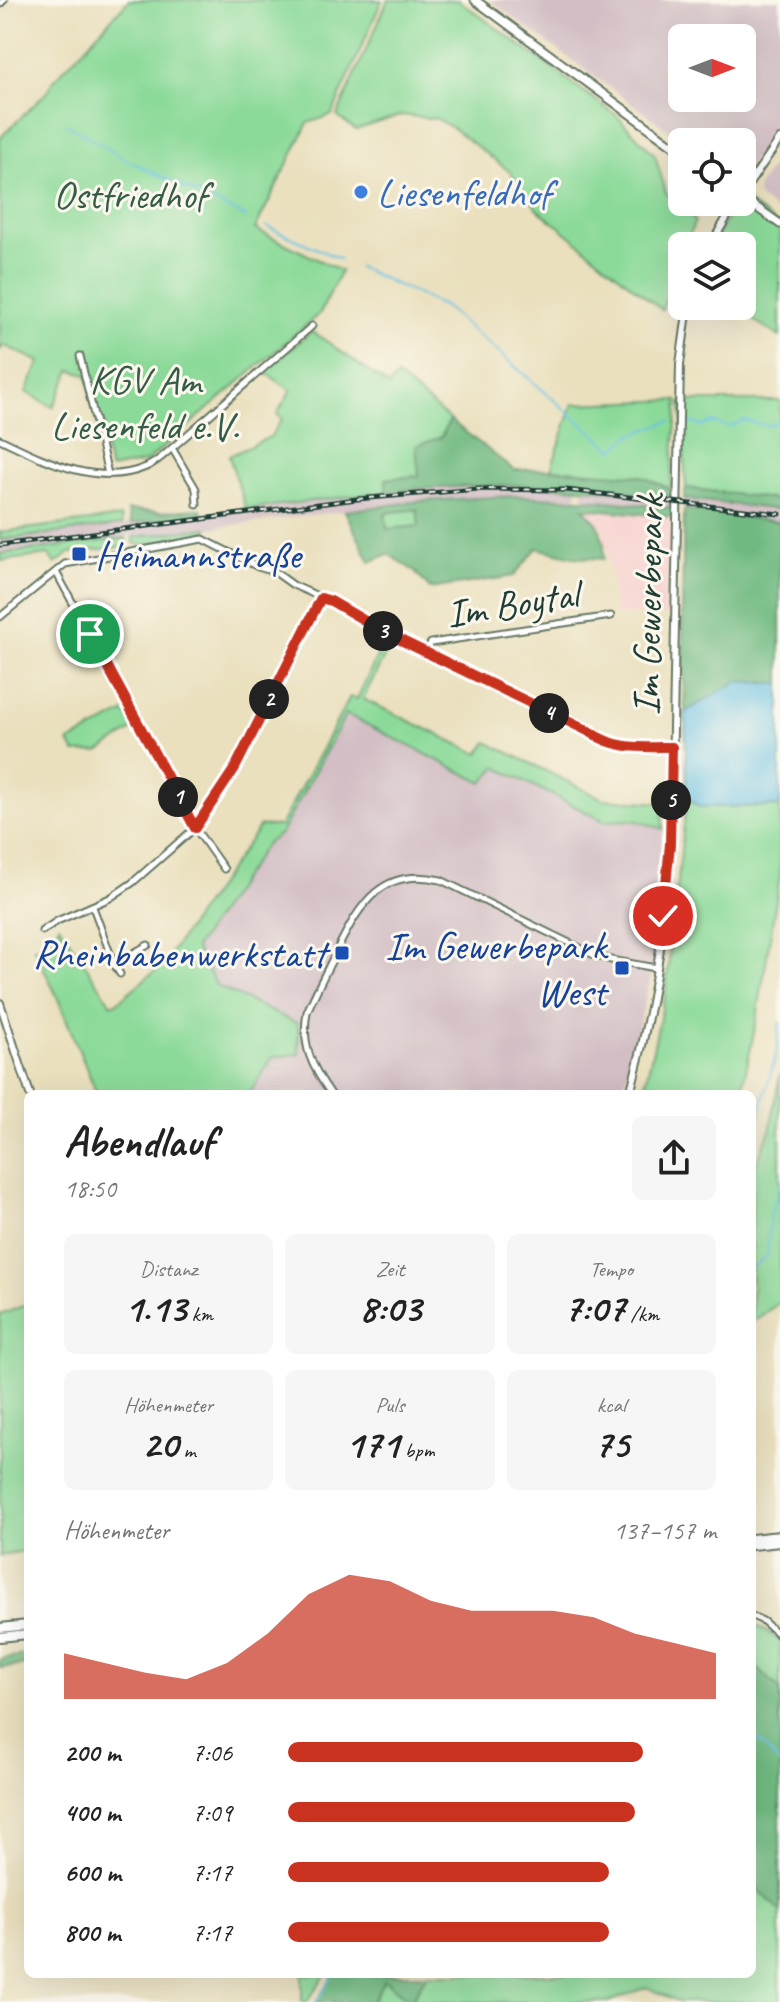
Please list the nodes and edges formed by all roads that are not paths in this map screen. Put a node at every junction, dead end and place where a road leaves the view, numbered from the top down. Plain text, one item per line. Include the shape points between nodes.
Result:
1 (475, 0) edge
2 (780, 139) edge
3 (668, 142) edge
4 (756, 175) edge
5 (756, 206) edge
6 (780, 224) edge
7 (686, 320) edge
8 (312, 326) dead end
9 (80, 356) dead end
10 (0, 439) edge
11 (172, 448) junction
12 (108, 474) junction
13 (197, 505) dead end
14 (56, 572) junction
15 (321, 598) junction
16 (611, 616) dead end
17 (0, 617) edge
18 (425, 651) junction
19 (672, 747) junction
20 (195, 828) junction
21 (224, 869) dead end
22 (93, 907) junction
23 (42, 931) dead end
24 (148, 945) dead end
25 (114, 964) junction
26 (656, 968) junction
27 (120, 974) dead end
28 (0, 1003) edge
29 (29, 1090) edge
30 (328, 1090) edge
31 (631, 1090) edge
32 (780, 1536) edge
33 (756, 1541) edge
34 (756, 1542) edge
35 (780, 1542) edge
36 (756, 1618) edge
37 (24, 1625) edge
38 (0, 1628) edge
39 (24, 1634) edge
40 (780, 1636) edge
41 (0, 1637) edge

1 - 3 main road
2 - 4 street
5 - 6 main road
7 - 19 street, Im Gewerbepark via 680,364
8 - 11 street
9 - 12 street
10 - 12 street via 68,469
11 - 12 street via 145,468
11 - 13 street via 196,489
14 - 15 street via 76,561 203,539
14 - 17 street
14 - 20 street
15 - 18 street
15 - 20 street via 235,768
16 - 18 street, Im Boytal via 431,643
18 - 19 street via 607,743
19 - 26 street, Im Gewerbepark via 668,869
20 - 21 street
20 - 22 street via 132,883
22 - 23 street
22 - 25 street
24 - 25 street
25 - 27 street
26 - 30 street via 592,954 441,880 420,877 390,883 357,910 307,1012 304,1040 312,1067
26 - 31 street, Im Gewerbepark
28 - 29 street
32 - 33 main road
34 - 35 main road
36 - 40 street
37 - 38 main road
39 - 41 main road

